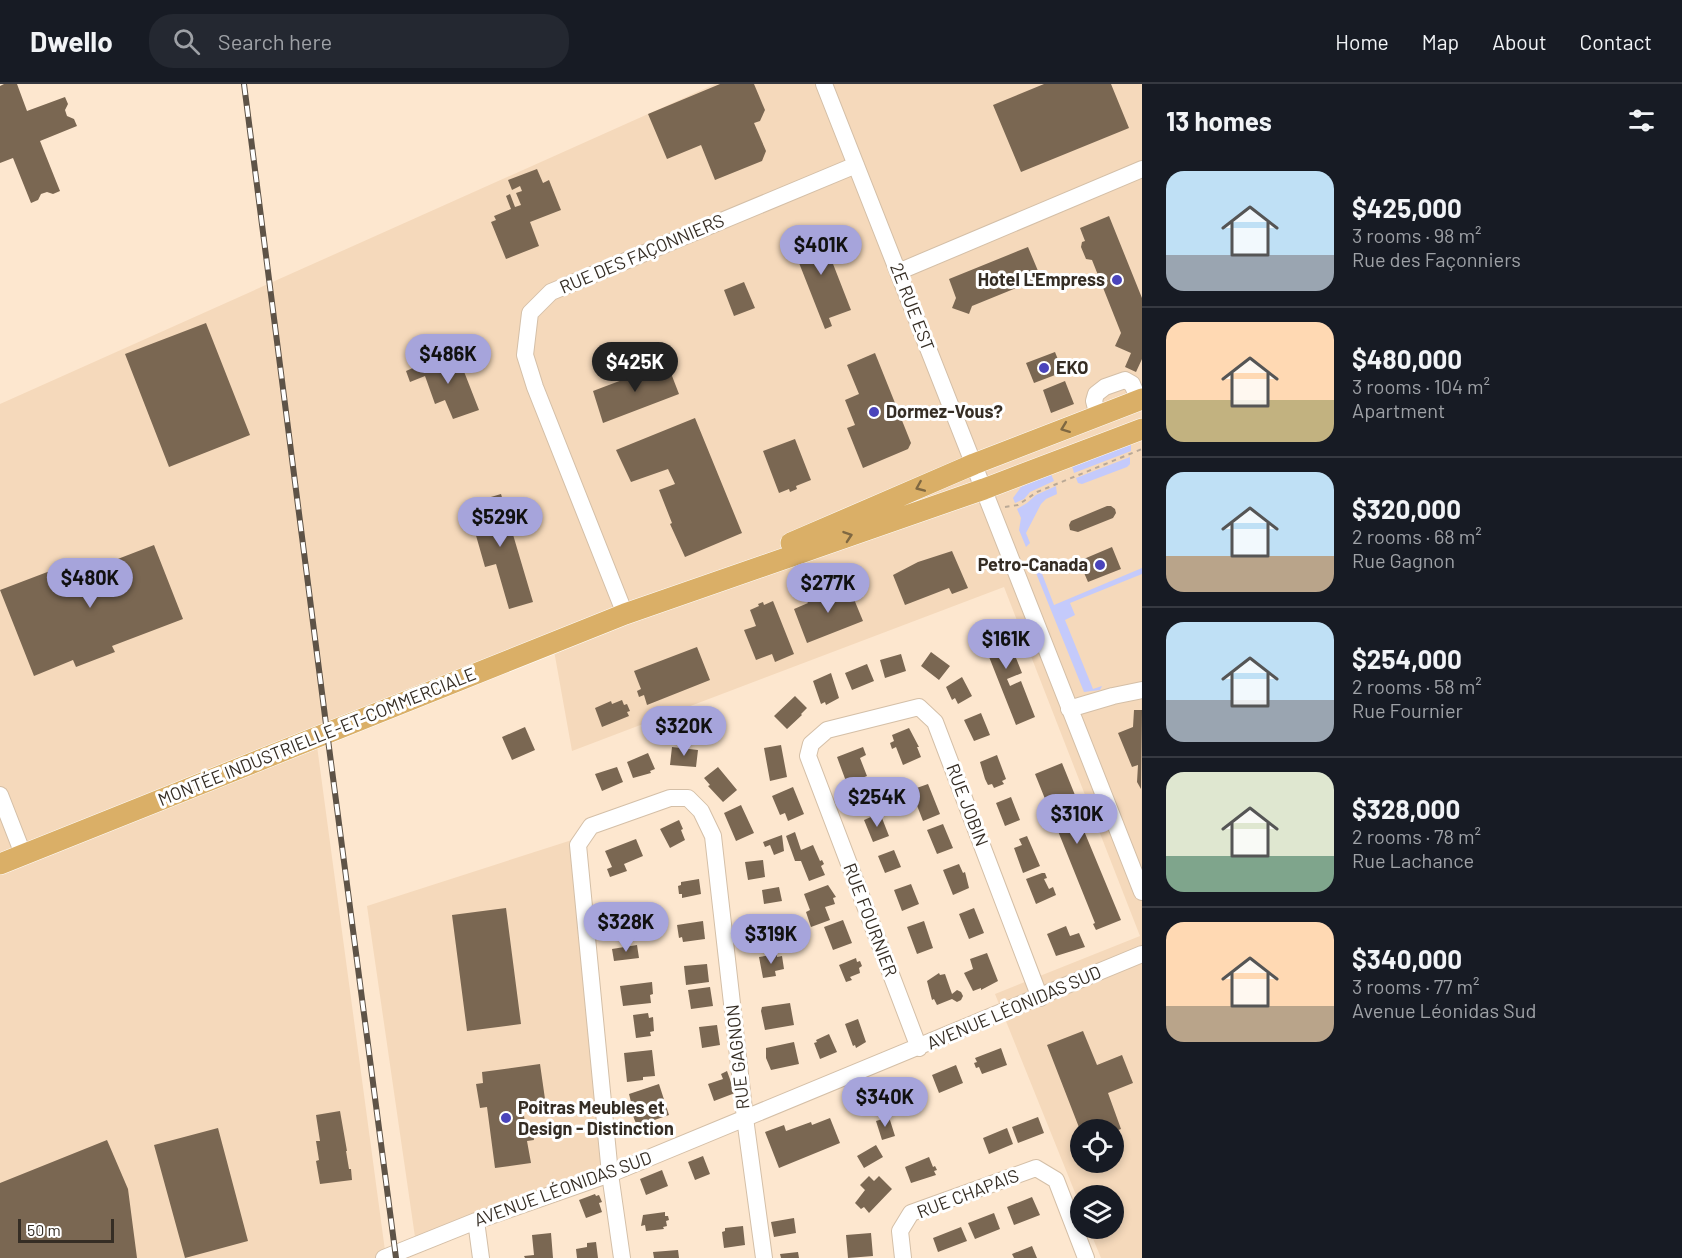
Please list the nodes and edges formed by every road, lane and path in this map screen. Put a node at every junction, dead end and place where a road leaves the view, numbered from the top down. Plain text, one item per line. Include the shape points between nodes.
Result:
1 (824, 84) edge
2 (856, 165) junction
3 (1142, 169) edge
4 (898, 272) junction
5 (1140, 399) edge
6 (1142, 429) edge
7 (1142, 449) edge
8 (1066, 458) junction
9 (974, 464) junction
10 (984, 489) junction
11 (992, 511) junction
12 (629, 613) junction
13 (1142, 690) edge
14 (1069, 709) junction
15 (827, 730) joint
16 (0, 795) edge
17 (23, 854) junction
18 (0, 864) edge
19 (1142, 892) edge
20 (1142, 954) edge
21 (1040, 998) junction
22 (919, 1048) junction
23 (745, 1118) junction
24 (610, 1174) junction
25 (476, 1221) junction
26 (384, 1258) edge
27 (481, 1258) edge
28 (622, 1258) edge
29 (764, 1258) edge
30 (903, 1258) edge
31 (1086, 1258) edge

1 - 2 street, 2E RUE EST
2 - 4 street, 2E RUE EST
2 - 12 street, RUE DES FAÇONNIERS via 550,292 530,313 525,355
3 - 4 street
4 - 9 street, 2E RUE EST
5 - 8 main road via 1140,413 1134,418 1083,438
5 -> 9 main road, MONTÉE INDUSTRIELLE-ET-COMMERCIALE
6 - 8 main road, MONTÉE INDUSTRIELLE-ET-COMMERCIALE
7 - 11 path via 1036,492 1018,505
8 - 10 main road, MONTÉE INDUSTRIELLE-ET-COMMERCIALE
9 - 10 street, 2E RUE EST
9 -> 12 main road, MONTÉE INDUSTRIELLE-ET-COMMERCIALE
10 - 11 street
12 -> 10 main road, MONTÉE INDUSTRIELLE-ET-COMMERCIALE
11 - 14 street
12 - 17 main road, MONTÉE INDUSTRIELLE-ET-COMMERCIALE
13 - 14 street
14 - 19 street
15 - 21 street, RUE JOBIN via 919,706 935,722
15 - 22 street, RUE FOURNIER via 811,744 808,756
16 - 17 street
17 - 18 main road, MONTÉE INDUSTRIELLE-ET-COMMERCIALE
20 - 21 street, AVENUE LÉONIDAS SUD
21 - 22 street, AVENUE LÉONIDAS SUD
22 - 23 street, AVENUE LÉONIDAS SUD
23 - 24 street, AVENUE LÉONIDAS SUD
23 - 24 street, RUE GAGNON via 713,836 701,811 688,798 670,798 591,826 578,845
23 - 29 street, RUE GAGNON
24 - 25 street, AVENUE LÉONIDAS SUD
24 - 28 street
25 - 26 street, AVENUE LÉONIDAS SUD
25 - 27 street
30 - 31 street, RUE CHAPAIS via 900,1231 911,1213 1036,1168 1056,1180

